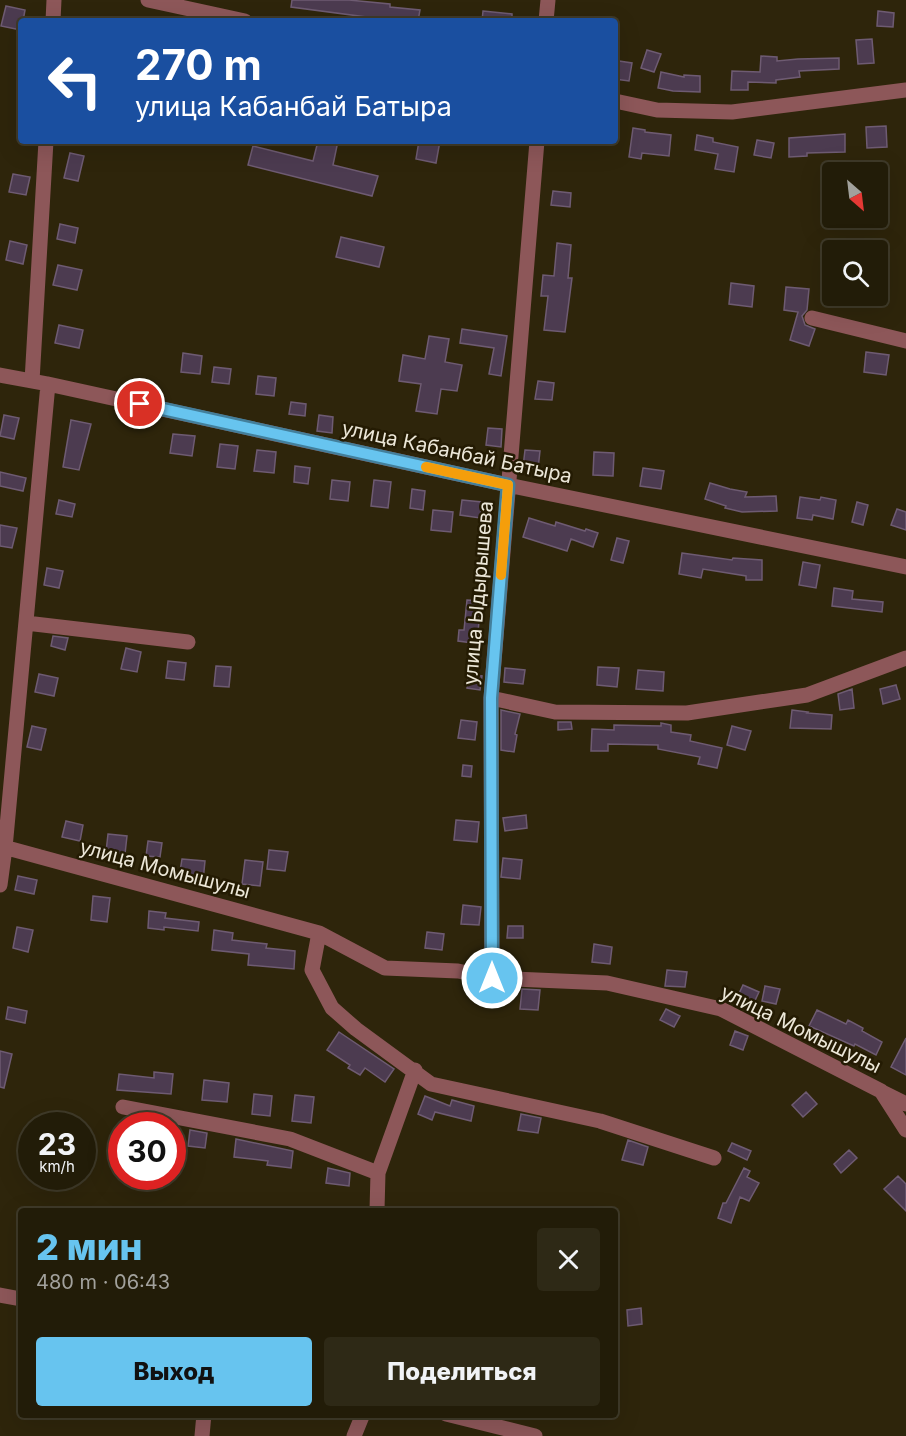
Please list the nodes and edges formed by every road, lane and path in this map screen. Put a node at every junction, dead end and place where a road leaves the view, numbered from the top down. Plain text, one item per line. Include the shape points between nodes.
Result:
1 (54, 0) edge
2 (148, 0) edge
3 (548, 0) edge
4 (53, 18) edge
5 (231, 18) edge
6 (546, 18) edge
7 (906, 90) edge
8 (618, 102) edge
9 (46, 144) edge
10 (537, 144) edge
11 (812, 318) dead end
12 (906, 340) edge
13 (0, 375) edge
14 (32, 381) junction
15 (48, 384) junction
16 (508, 485) junction
17 (906, 567) edge
18 (26, 623) junction
19 (188, 642) dead end
20 (906, 658) edge
21 (491, 698) junction
22 (3, 847) edge
23 (0, 885) edge
24 (320, 933) junction
25 (492, 978) junction
26 (415, 1070) junction
27 (881, 1091) junction
28 (906, 1104) edge
29 (123, 1107) dead end
30 (906, 1130) edge
31 (714, 1158) dead end
32 (378, 1173) junction
33 (377, 1208) edge
34 (0, 1295) edge
35 (18, 1298) edge
36 (204, 1418) edge
37 (361, 1418) edge
38 (462, 1418) edge
39 (202, 1436) edge
40 (354, 1436) edge
41 (535, 1436) edge

1 - 4 street
2 - 5 street
3 - 6 street
7 - 8 street via 732,112 657,110
9 - 14 street
10 - 16 street, улица Ыдырышева
11 - 12 street
13 - 14 street, улица Кабанбай Батыра
14 - 15 street, улица Кабанбай Батыра
15 - 16 street, улица Кабанбай Батыра
15 - 18 street
16 - 17 street, улица Кабанбай Батыра
16 - 21 street, улица Ыдырышева
18 - 19 street
18 - 22 street
20 - 21 street via 807,695 687,713 555,712
21 - 25 street, улица Ыдырышева
22 - 23 street
22 - 24 street, улица Момышулы
24 - 25 street, улица Момышулы via 385,968 458,971
24 - 26 street via 312,970 332,1008
25 - 27 street, улица Момышулы via 607,983 721,1009
26 - 31 street via 432,1084 600,1121
26 - 32 street
27 - 28 street, улица Момышулы
27 - 30 street, улица Момышулы
29 - 32 street via 290,1139
32 - 33 street
34 - 35 street
36 - 39 street
37 - 40 street
38 - 41 street

